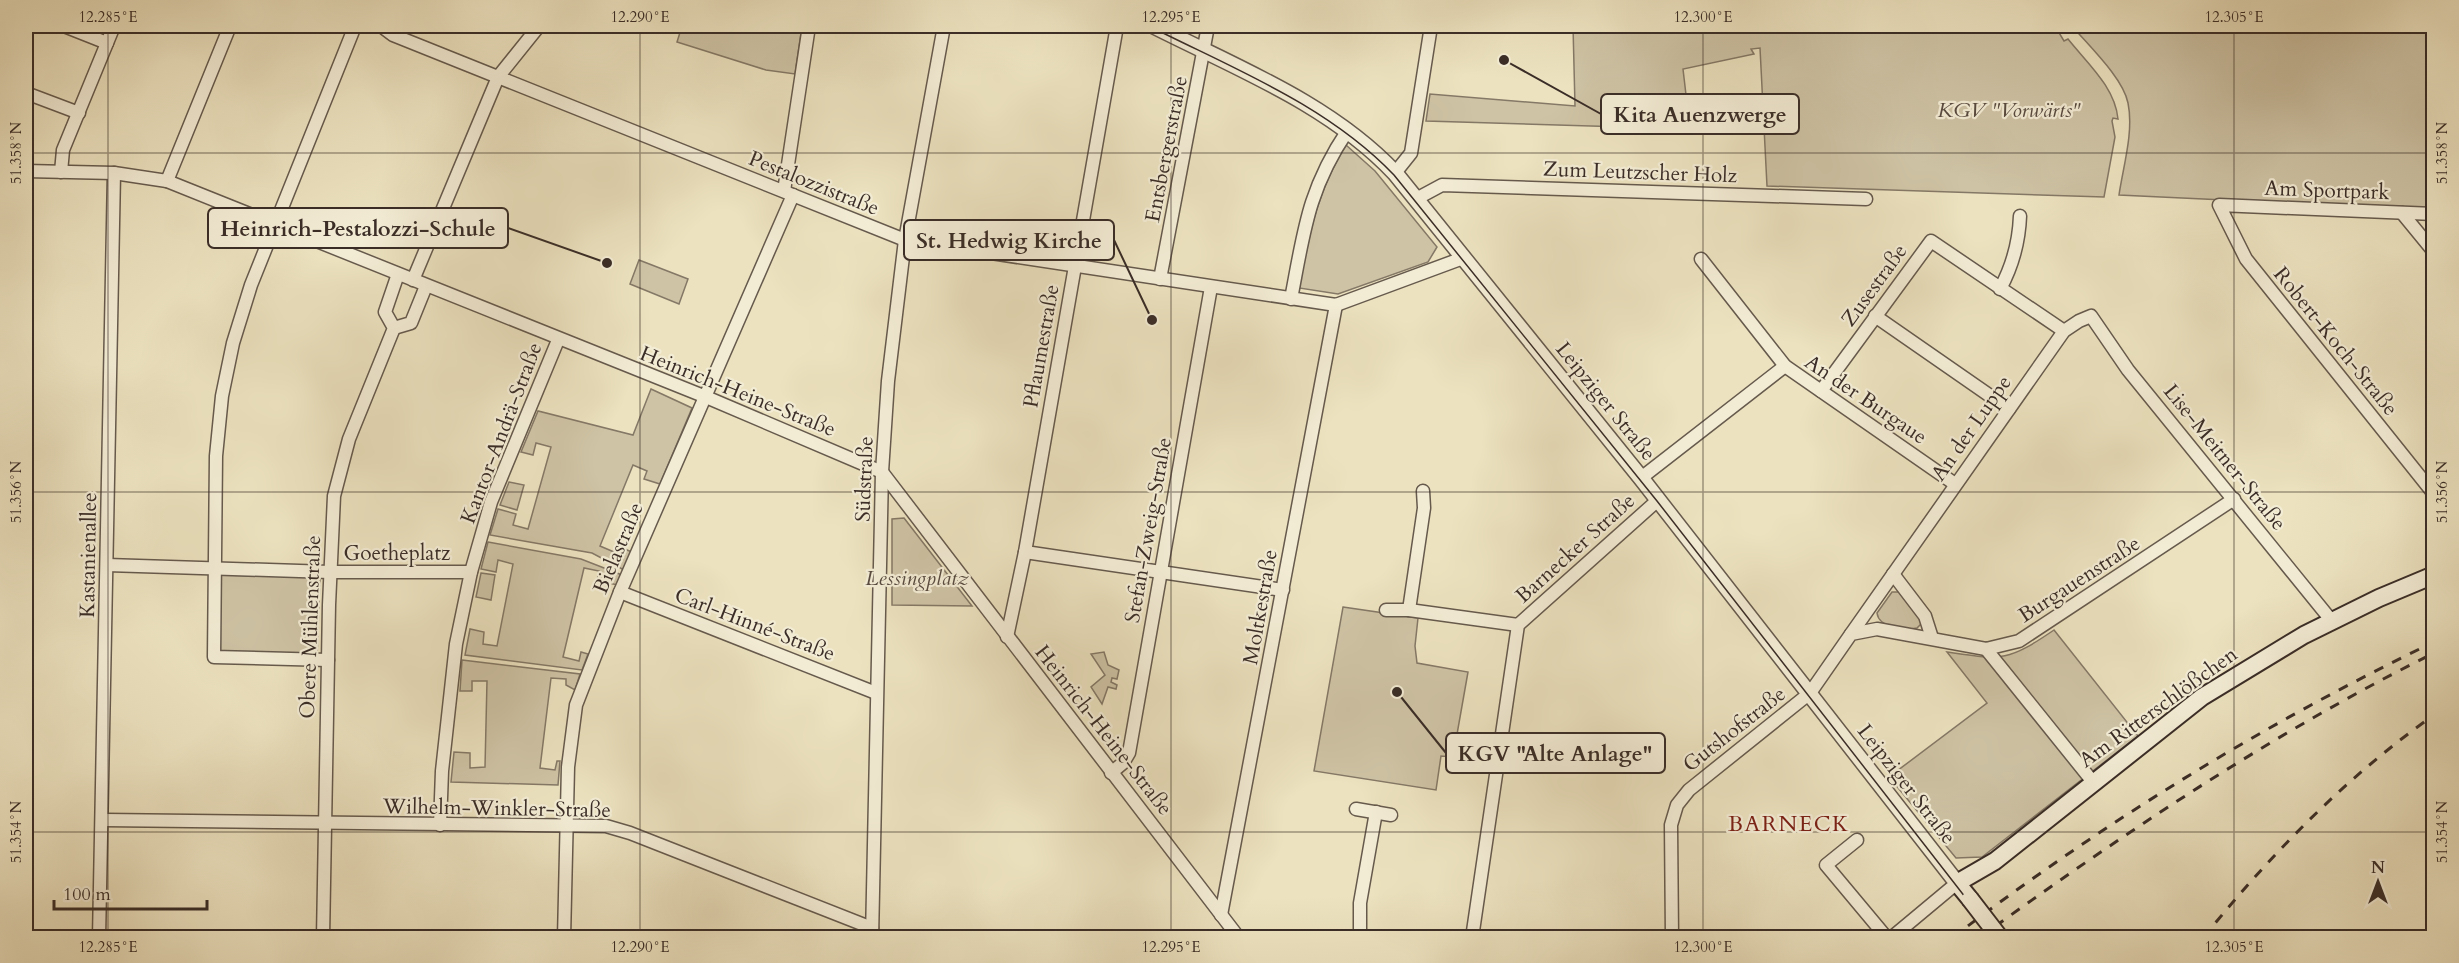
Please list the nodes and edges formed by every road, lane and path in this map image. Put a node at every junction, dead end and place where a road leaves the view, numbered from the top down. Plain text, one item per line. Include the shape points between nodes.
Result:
1 (64, 26) edge
2 (114, 26) edge
3 (230, 26) edge
4 (355, 26) edge
5 (381, 26) edge
6 (539, 26) edge
7 (809, 26) edge
8 (944, 26) edge
9 (1117, 26) edge
10 (1154, 26) edge
11 (1209, 26) edge
12 (1431, 26) edge
13 (107, 43) junction
14 (1205, 52) junction
15 (498, 77) junction
16 (26, 93) edge
17 (79, 113) junction
18 (1348, 130) junction
19 (26, 171) edge
20 (61, 172) junction
21 (114, 173) junction
22 (1395, 173) junction
23 (167, 181) junction
24 (788, 193) junction
25 (1416, 199) junction
26 (1866, 199) dead end
27 (2219, 205) joint
28 (2402, 213) junction
29 (2433, 214) edge
30 (2020, 216) dead end
31 (276, 225) junction
32 (905, 240) junction
33 (2433, 252) edge
34 (1464, 258) junction
35 (1701, 259) dead end
36 (1074, 267) junction
37 (398, 274) junction
38 (1160, 279) junction
39 (413, 280) junction
40 (426, 286) junction
41 (1211, 287) junction
42 (2000, 289) junction
43 (1291, 299) junction
44 (1336, 305) junction
45 (1875, 316) junction
46 (2091, 316) joint
47 (394, 328) junction
48 (2064, 331) junction
49 (558, 340) junction
50 (1785, 366) junction
51 (1821, 391) junction
52 (706, 397) junction
53 (2009, 409) junction
54 (882, 472) junction
55 (1641, 478) junction
56 (1956, 484) junction
57 (1423, 491) dead end
58 (2433, 494) edge
59 (2234, 499) junction
60 (1658, 500) junction
61 (1025, 552) junction
62 (107, 565) junction
63 (216, 569) junction
64 (330, 572) junction
65 (471, 572) junction
66 (1160, 572) junction
67 (1893, 574) junction
68 (2433, 575) edge
69 (1282, 590) junction
70 (620, 592) junction
71 (1386, 610) dead end
72 (1409, 610) junction
73 (2331, 620) junction
74 (1518, 624) junction
75 (1851, 634) junction
76 (1007, 637) junction
77 (1932, 638) junction
78 (1986, 649) junction
79 (328, 660) junction
80 (876, 693) junction
81 (1810, 693) junction
82 (1112, 772) junction
83 (2093, 782) junction
84 (1356, 809) dead end
85 (1376, 812) junction
86 (1391, 815) dead end
87 (104, 820) junction
88 (325, 823) junction
89 (440, 825) junction
90 (567, 826) junction
91 (1857, 840) dead end
92 (1957, 884) junction
93 (1221, 915) junction
94 (872, 933) edge
95 (99, 938) edge
96 (323, 938) edge
97 (564, 938) edge
98 (1239, 938) edge
99 (1360, 938) edge
100 (1472, 938) edge
101 (1672, 938) edge
102 (1889, 938) edge
103 (2000, 938) edge

1 - 13 street
2 - 13 street
3 - 23 street
4 - 31 street
5 - 15 street, Pestalozzistraße via 393,35
6 - 15 street
7 - 24 street, Bielastraße
8 - 32 street, Südstraße
9 - 36 street, Pflaumestraße
10 - 14 street, Leipziger Straße
11 - 14 street, Entsbergerstraße
12 - 22 street via 1411,153
13 - 17 street
14 - 18 street, Leipziger Straße via 1315,108
14 - 38 street, Entsbergerstraße
15 - 24 street, Pestalozzistraße
15 - 39 street
16 - 17 street
17 - 20 street via 63,150
18 - 22 street, Leipziger Straße
18 - 43 street via 1311,198
19 - 20 street, Heinrich-Heine-Straße
20 - 21 street, Heinrich-Heine-Straße
21 - 23 street, Heinrich-Heine-Straße
21 - 62 street, Kastanienallee
22 - 25 street, Leipziger Straße
23 - 31 street, Heinrich-Heine-Straße
24 - 32 street, Pestalozzistraße
24 - 52 street, Bielastraße
25 - 26 street, Zum Leutzscher Holz via 1442,185
25 - 34 street, Leipziger Straße
27 - 28 street, Am Sportpark
27 - 58 street, Robert-Koch-Straße via 2246,259
28 - 29 street, Am Sportpark
28 - 33 street
30 - 42 street via 2017,248
31 - 37 street, Heinrich-Heine-Straße
31 - 63 street via 251,285 222,396 216,456
32 - 36 street, Pestalozzistraße
32 - 54 street, Südstraße via 888,381
34 - 44 street, Pestalozzistraße
34 - 55 street, Leipziger Straße
35 - 50 street, An der Burgaue
36 - 38 street, Pestalozzistraße
36 - 61 street, Pflaumestraße
37 - 39 street, Heinrich-Heine-Straße
37 - 47 street via 385,312
38 - 41 street, Pestalozzistraße
39 - 40 street, Heinrich-Heine-Straße
40 - 47 street via 411,323
40 - 49 street, Heinrich-Heine-Straße
41 - 43 street, Pestalozzistraße
41 - 66 street, Stefan-Zweig-Straße
42 - 45 street, Zusestraße via 1931,241
42 - 48 street, Zusestraße
43 - 44 street, Pestalozzistraße
44 - 69 street, Moltkestraße
45 - 51 street, Zusestraße
45 - 53 street
46 - 48 street, An der Luppe
46 - 59 street, Lise-Meitner-Straße via 2128,370
47 - 64 street, Obere Mühlenstraße via 340,466 334,496
48 - 53 street, An der Luppe
49 - 52 street, Heinrich-Heine-Straße
49 - 65 street, Kantor-Andrä-Straße via 490,502
50 - 51 street, An der Burgaue
50 - 55 street, An der Burgaue
51 - 56 street, An der Burgaue
52 - 54 street, Heinrich-Heine-Straße
52 - 70 street, Bielastraße
53 - 56 street, An der Luppe
54 - 76 street, Heinrich-Heine-Straße
54 - 80 street, Südstraße
55 - 60 street, Leipziger Straße
56 - 67 street, An der Luppe
57 - 72 street
59 - 73 street, Lise-Meitner-Straße
59 - 78 street, Burgauenstraße via 2019,641
60 - 74 street, Barnecker Straße
60 - 81 street, Leipziger Straße
61 - 66 street
61 - 76 street, Pflaumestraße
62 - 63 street, Goetheplatz
62 - 87 street, Kastanienallee
63 - 64 street, Goetheplatz
63 - 79 street via 214,657
64 - 65 street, Goetheplatz
64 - 79 street, Obere Mühlenstraße
65 - 89 street, Kantor-Andrä-Straße via 456,644
66 - 69 street
66 - 82 street, Stefan-Zweig-Straße via 1129,753
67 - 75 street
67 - 77 street via 1925,616
68 - 73 main road, Am Ritterschlößchen
69 - 93 street, Moltkestraße
70 - 80 street, Carl-Hinné-Straße
70 - 90 street, Bielastraße via 576,705 568,767
71 - 72 street, Barnecker Straße
72 - 74 street, Barnecker Straße
73 - 83 main road, Am Ritterschlößchen via 2268,654 2202,697
74 - 100 street, Barnecker Straße
75 - 77 street, Burgauenstraße via 1877,629
75 - 81 street
76 - 82 street, Heinrich-Heine-Straße
77 - 78 street, Burgauenstraße
78 - 83 street
79 - 88 street, Obere Mühlenstraße
80 - 94 street, Südstraße
81 - 92 street, Leipziger Straße
81 - 101 street, Gutshofstraße via 1689,790 1677,805 1671,825
82 - 93 street, Heinrich-Heine-Straße
83 - 92 main road, Am Ritterschlößchen via 1995,861
84 - 85 street
85 - 86 street
85 - 99 street via 1360,903
87 - 88 street, Wilhelm-Winkler-Straße
87 - 95 street, Kastanienallee
88 - 89 street, Wilhelm-Winkler-Straße
88 - 96 street, Obere Mühlenstraße
89 - 90 street, Wilhelm-Winkler-Straße
90 - 94 street, Wilhelm-Winkler-Straße via 606,826 630,833
90 - 97 street, Bielastraße
91 - 102 street via 1826,865
92 - 102 street
92 - 103 main road, bridge
93 - 98 street, Heinrich-Heine-Straße

